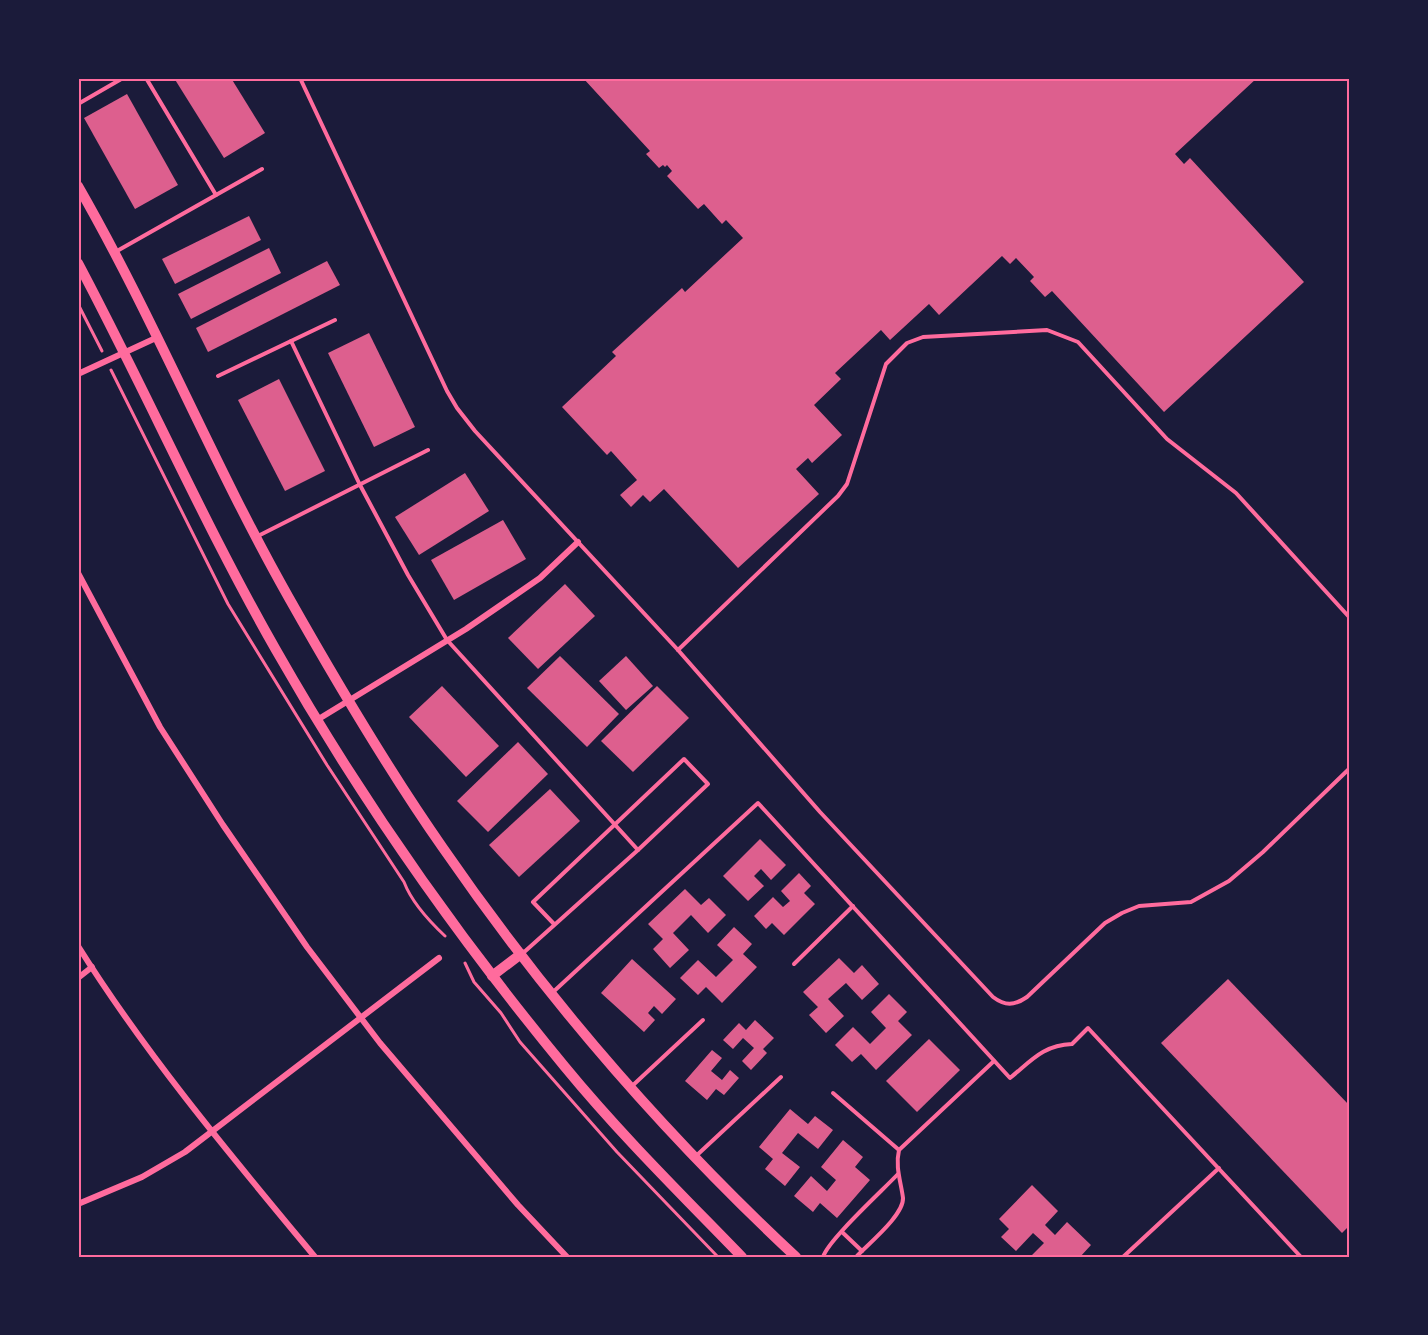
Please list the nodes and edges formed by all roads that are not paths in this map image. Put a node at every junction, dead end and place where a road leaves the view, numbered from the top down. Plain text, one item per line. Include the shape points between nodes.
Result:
1 (123, 78) edge
2 (146, 78) edge
3 (300, 78) edge
4 (78, 104) edge
5 (262, 169) dead end
6 (78, 186) edge
7 (216, 195) junction
8 (116, 251) junction
9 (78, 263) edge
10 (334, 320) dead end
11 (158, 337) junction
12 (291, 341) junction
13 (125, 352) junction
14 (78, 374) edge
15 (218, 376) dead end
16 (428, 450) dead end
17 (360, 485) junction
18 (257, 537) junction
19 (578, 542) junction
20 (78, 573) edge
21 (1350, 618) edge
22 (447, 640) junction
23 (678, 650) junction
24 (349, 700) junction
25 (317, 720) junction
26 (1350, 768) edge
27 (616, 825) junction
28 (638, 850) junction
29 (853, 906) junction
30 (554, 924) junction
31 (78, 946) edge
32 (521, 954) junction
33 (439, 958) dead end
34 (794, 964) dead end
35 (92, 967) junction
36 (492, 976) junction
37 (78, 978) edge
38 (551, 994) junction
39 (359, 1017) junction
40 (703, 1020) dead end
41 (994, 1061) junction
42 (781, 1077) dead end
43 (631, 1087) junction
44 (833, 1093) dead end
45 (212, 1130) junction
46 (899, 1150) junction
47 (695, 1157) junction
48 (1219, 1168) junction
49 (898, 1173) junction
50 (78, 1204) edge
51 (842, 1232) junction
52 (862, 1251) junction
53 (315, 1257) edge
54 (567, 1257) edge
55 (742, 1257) edge
56 (796, 1257) edge
57 (823, 1257) edge
58 (856, 1257) edge
59 (1123, 1257) edge
60 (1301, 1257) edge

1 - 4 lane
2 - 7 lane
3 - 19 lane via 457,408
5 - 7 lane
6 - 8 main road
7 - 8 lane
8 - 11 main road
9 - 13 main road
10 - 12 lane
11 - 13 street
11 - 18 main road
12 - 15 lane
12 - 17 lane
13 - 14 street
13 - 25 main road via 236,578
16 - 17 lane
17 - 18 lane
17 - 22 lane
18 - 24 main road
19 - 22 street via 540,578
19 - 23 lane
20 - 39 street via 160,727 274,900
21 - 23 lane via 1236,493 1167,439 1078,342 1047,330 1036,330 924,337 907,343 886,364 847,484
22 - 24 street
22 - 27 lane
23 - 26 lane via 820,812 1001,1003 1018,1003 1027,998 1105,923 1122,913 1139,906 1191,902 1229,881
24 - 25 street
24 - 32 main road via 443,849
25 - 36 main road via 417,874
27 - 28 lane
27 - 28 lane via 684,759 708,784
27 - 30 lane via 533,902
28 - 30 lane
29 - 34 lane
29 - 38 lane via 758,803
29 - 41 lane
30 - 32 lane
31 - 35 street
32 - 36 main road
32 - 38 main road
33 - 39 street
35 - 37 street
35 - 45 street
36 - 55 main road via 635,1146
38 - 43 main road
39 - 45 street
39 - 54 street
40 - 43 lane
41 - 46 lane
41 - 48 lane via 1010,1078 1044,1050 1072,1044 1088,1028
42 - 47 lane
43 - 47 main road
44 - 46 lane
45 - 50 street via 185,1152 142,1177
45 - 53 street
46 - 49 lane
47 - 56 main road
48 - 59 lane
48 - 60 lane
49 - 51 lane
49 - 52 lane via 903,1201 900,1212
51 - 52 lane
51 - 57 lane
52 - 58 lane

